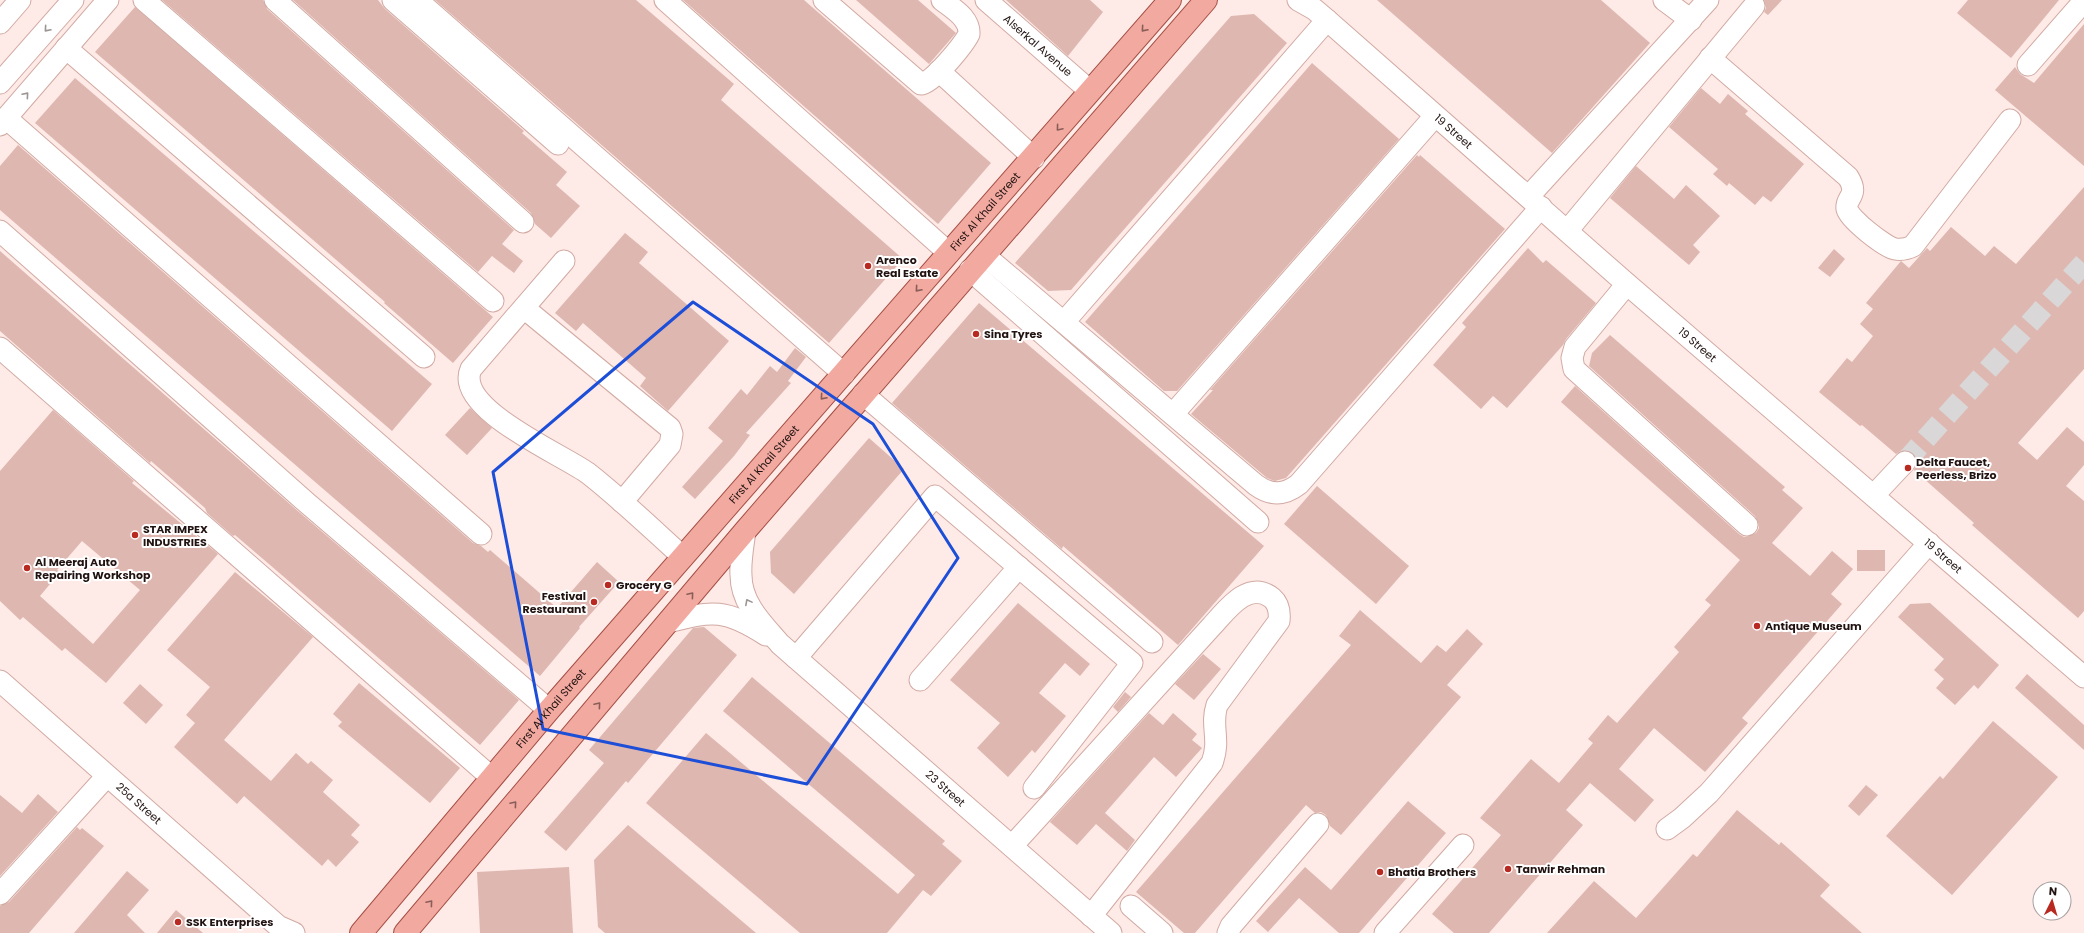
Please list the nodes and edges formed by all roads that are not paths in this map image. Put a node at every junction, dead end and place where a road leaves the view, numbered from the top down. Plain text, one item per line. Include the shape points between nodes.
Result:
1 (20, 0) edge
2 (73, 0) edge
3 (108, 0) edge
4 (144, 0) edge
5 (274, 0) edge
6 (393, 0) edge
7 (417, 0) edge
8 (665, 0) edge
9 (824, 0) edge
10 (942, 0) edge
11 (986, 0) edge
12 (1170, 0) edge
13 (1664, 0) edge
14 (1708, 0) edge
15 (2084, 1) edge
16 (1207, 2) edge
17 (1754, 6) dead end
18 (1312, 7) edge
19 (1691, 20) junction
20 (0, 23) edge
21 (66, 48) junction
22 (1710, 58) junction
23 (2028, 64) dead end
24 (939, 71) junction
25 (0, 83) edge
26 (1090, 91) junction
27 (1435, 116) junction
28 (2010, 120) dead end
29 (3, 122) edge
30 (558, 144) dead end
31 (1034, 158) junction
32 (1535, 202) junction
33 (523, 222) dead end
34 (1567, 231) junction
35 (0, 232) edge
36 (949, 253) junction
37 (564, 261) dead end
38 (977, 263) junction
39 (1627, 284) junction
40 (493, 301) dead end
41 (524, 308) junction
42 (1064, 322) junction
43 (0, 348) edge
44 (424, 357) dead end
45 (844, 374) junction
46 (863, 394) junction
47 (1173, 414) junction
48 (1905, 462) tunnel mouth
49 (1874, 495) junction
50 (622, 502) junction
51 (1258, 522) dead end
52 (1747, 525) dead end
53 (745, 531) junction
54 (481, 534) dead end
55 (1929, 543) junction
56 (683, 557) junction
57 (1018, 567) junction
58 (668, 622) junction
59 (1152, 642) dead end
60 (780, 644) junction
61 (796, 658) junction
62 (2084, 676) edge
63 (920, 680) dead end
64 (0, 681) edge
65 (549, 710) junction
66 (107, 776) junction
67 (491, 777) junction
68 (1034, 788) dead end
69 (1318, 824) dead end
70 (1667, 829) dead end
71 (1463, 845) dead end
72 (1012, 846) junction
73 (0, 894) edge
74 (1131, 906) dead end
75 (1091, 916) junction
76 (285, 931) edge
77 (360, 932) edge
78 (405, 933) edge
79 (1111, 933) edge
80 (1162, 933) edge
81 (1228, 933) edge
82 (1385, 933) edge

1 - 20 street
2 -> 25 street
3 - 21 street
4 - 40 street
5 - 33 street
6 - 30 street
7 - 45 street
8 - 36 street
9 - 24 street via 919,83 927,83
10 - 24 street via 964,19 969,29 966,39
11 - 26 street, Alserkal Avenue
12 -> 26 main road, First Al Khail Street
13 - 19 street
14 - 19 street
15 - 23 street
16 - 38 main road
17 - 22 street
18 - 27 street, 19 Street
18 - 42 street
19 - 32 street
29 -> 21 street
21 - 44 street
22 - 28 street via 1848,177 1853,188 1847,206 1849,214 1885,245 1896,249 1913,246
22 - 34 street
24 - 31 street
26 -> 31 main road, First Al Khail Street
27 - 32 street, 19 Street
27 - 47 street
29 - 54 street
31 - 36 main road, First Al Khail Street
32 - 34 street, 19 Street
32 - 47 street via 1293,489 1278,493 1263,490
34 - 39 street, 19 Street
35 - 65 street via 307,503
36 -> 45 main road, First Al Khail Street
37 - 41 street
38 - 42 street
38 - 46 main road
38 - 51 street
39 - 49 street, 19 Street
39 - 52 street via 1575,347 1572,358 1574,369
41 - 50 street via 670,428 670,445
41 - 50 street via 471,370 468,378 470,387 484,405 513,430 576,465
42 - 47 street
43 - 67 street
45 -> 56 main road, First Al Khail Street
46 - 53 main road
46 - 59 street
48 - 49 street
49 - 55 street, 19 Street
50 - 56 street
58 -> 53 main road
60 -> 53 street, 23 Street via 744,596 740,575
55 - 62 street, 19 Street
55 - 70 street via 1709,793
56 - 65 main road, First Al Khail Street
57 - 61 street via 935,496
57 - 63 street
57 - 68 street via 1132,663
58 - 60 street, 23 Street via 699,614 730,616 749,624
78 -> 58 main road
60 - 61 street, 23 Street
61 - 72 street, 23 Street
64 - 66 street, 25a Street
65 - 67 main road, First Al Khail Street
66 - 73 street
66 - 76 street, 25a Street
67 - 77 main road, First Al Khail Street
69 - 81 street via 1231,926
71 - 82 street
72 - 75 street, 23 Street
72 - 75 street via 1239,598 1255,592 1266,594 1274,600 1280,615 1277,626 1217,705 1214,719 1217,744 1212,763
74 - 80 street
75 - 79 street, 23 Street

